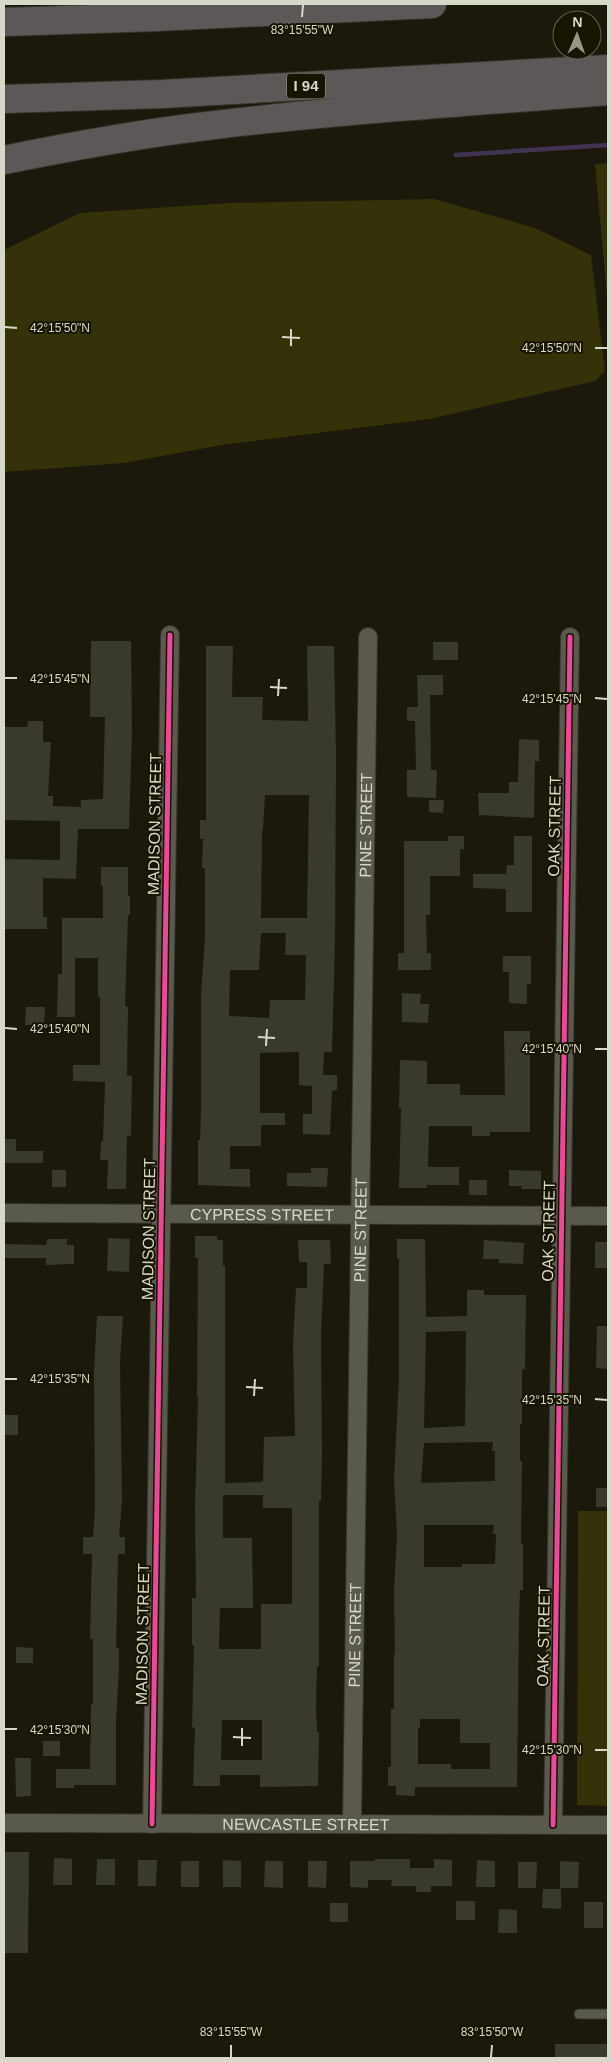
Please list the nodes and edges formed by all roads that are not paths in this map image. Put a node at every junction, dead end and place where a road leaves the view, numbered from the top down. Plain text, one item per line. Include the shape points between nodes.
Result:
1 (432, 4) edge
2 (4, 22) edge
3 (608, 69) edge
4 (608, 91) edge
5 (4, 99) edge
6 (4, 160) edge
7 (170, 635) dead end
8 (368, 637) dead end
9 (570, 637) dead end
10 (4, 1214) edge
11 (160, 1216) junction
12 (361, 1216) junction
13 (561, 1216) junction
14 (608, 1216) edge
15 (4, 1823) edge
16 (152, 1824) junction
17 (352, 1824) junction
18 (553, 1825) junction
19 (608, 1825) edge
20 (579, 2014) dead end
21 (608, 2014) edge

1 - 2 highway
3 - 5 highway, I 94 via 162,94
4 - 6 highway via 197,127
7 - 11 street, MADISON STREET
8 - 12 street, PINE STREET
9 - 13 street, OAK STREET
10 - 11 street, CYPRESS STREET
11 - 12 street, CYPRESS STREET
11 - 16 street, MADISON STREET
12 - 13 street, CYPRESS STREET
12 - 17 street, PINE STREET
13 - 14 street, CYPRESS STREET
13 - 18 street, OAK STREET
15 - 16 street, NEWCASTLE STREET
16 - 17 street, NEWCASTLE STREET
17 - 18 street, NEWCASTLE STREET
18 - 19 street, NEWCASTLE STREET
20 - 21 lane

